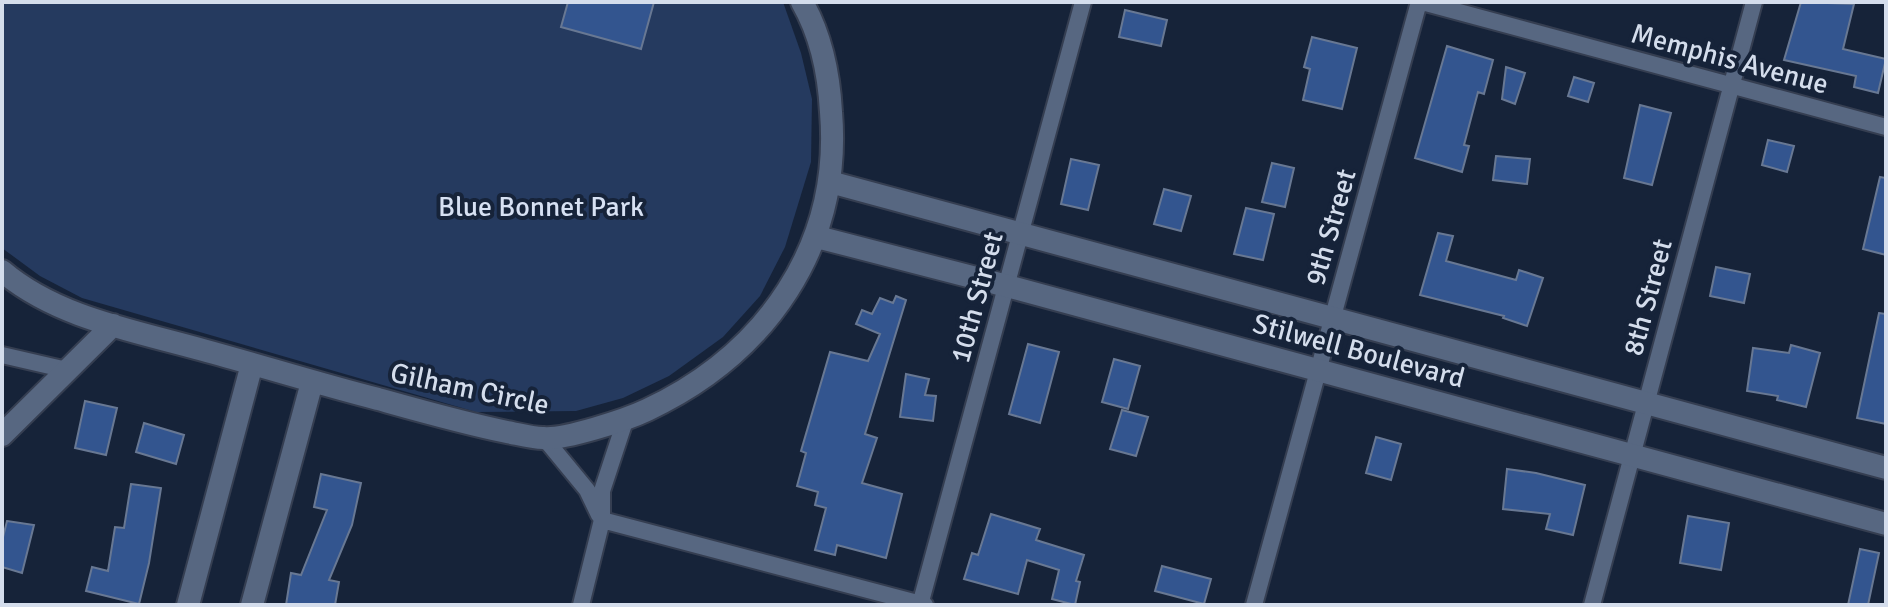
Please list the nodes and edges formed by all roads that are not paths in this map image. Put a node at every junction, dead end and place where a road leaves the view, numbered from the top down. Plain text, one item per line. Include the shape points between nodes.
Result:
1 (802, 2) edge
2 (1083, 2) edge
3 (1420, 2) edge
4 (1754, 2) edge
5 (1732, 85) junction
6 (1886, 127) edge
7 (830, 182) junction
8 (1020, 234) junction
9 (817, 237) junction
10 (2, 271) edge
11 (1007, 286) junction
12 (1331, 319) junction
13 (113, 325) junction
14 (2, 355) edge
15 (252, 364) junction
16 (67, 370) junction
17 (1317, 370) junction
18 (312, 382) junction
19 (1646, 403) junction
20 (625, 421) junction
21 (2, 435) edge
22 (545, 439) junction
23 (1632, 455) junction
24 (1886, 468) edge
25 (602, 520) junction
26 (1886, 524) edge
27 (188, 605) edge
28 (252, 605) edge
29 (581, 605) edge
30 (921, 605) edge
31 (1254, 605) edge
32 (1592, 605) edge

1 - 7 main road, Gilham Circle via 829,83
2 - 8 street, 10th Street
3 - 5 street, Memphis Avenue
3 - 12 street, 9th Street
4 - 5 street, 8th Street
5 - 6 street, Memphis Avenue
5 - 19 street, 8th Street
7 - 8 main road, Stilwell Boulevard
7 - 9 main road, Gilham Circle
8 - 11 street, 10th Street
8 - 12 main road, Stilwell Boulevard
9 - 11 main road, Stilwell Boulevard
9 - 20 main road, Gilham Circle via 786,294 748,342 703,379
10 - 13 main road, Gilham Circle via 50,302
11 - 17 main road, Stilwell Boulevard
11 - 30 street, 10th Street
12 - 17 street, 9th Street
12 - 19 main road, Stilwell Boulevard
13 - 15 main road, Gilham Circle
13 - 16 main road
14 - 16 street
15 - 18 main road, Gilham Circle
15 - 27 main road
16 - 21 main road
17 - 23 main road, Stilwell Boulevard
17 - 31 street, 9th Street
18 - 22 main road, Gilham Circle
18 - 28 main road
19 - 23 street, 8th Street
19 - 24 main road, Stilwell Boulevard
20 - 22 main road, Gilham Circle
20 - 25 street via 602,491
22 - 25 street via 587,490
23 - 26 main road, Stilwell Boulevard
23 - 32 street, 8th Street
25 - 29 street
25 - 30 street

